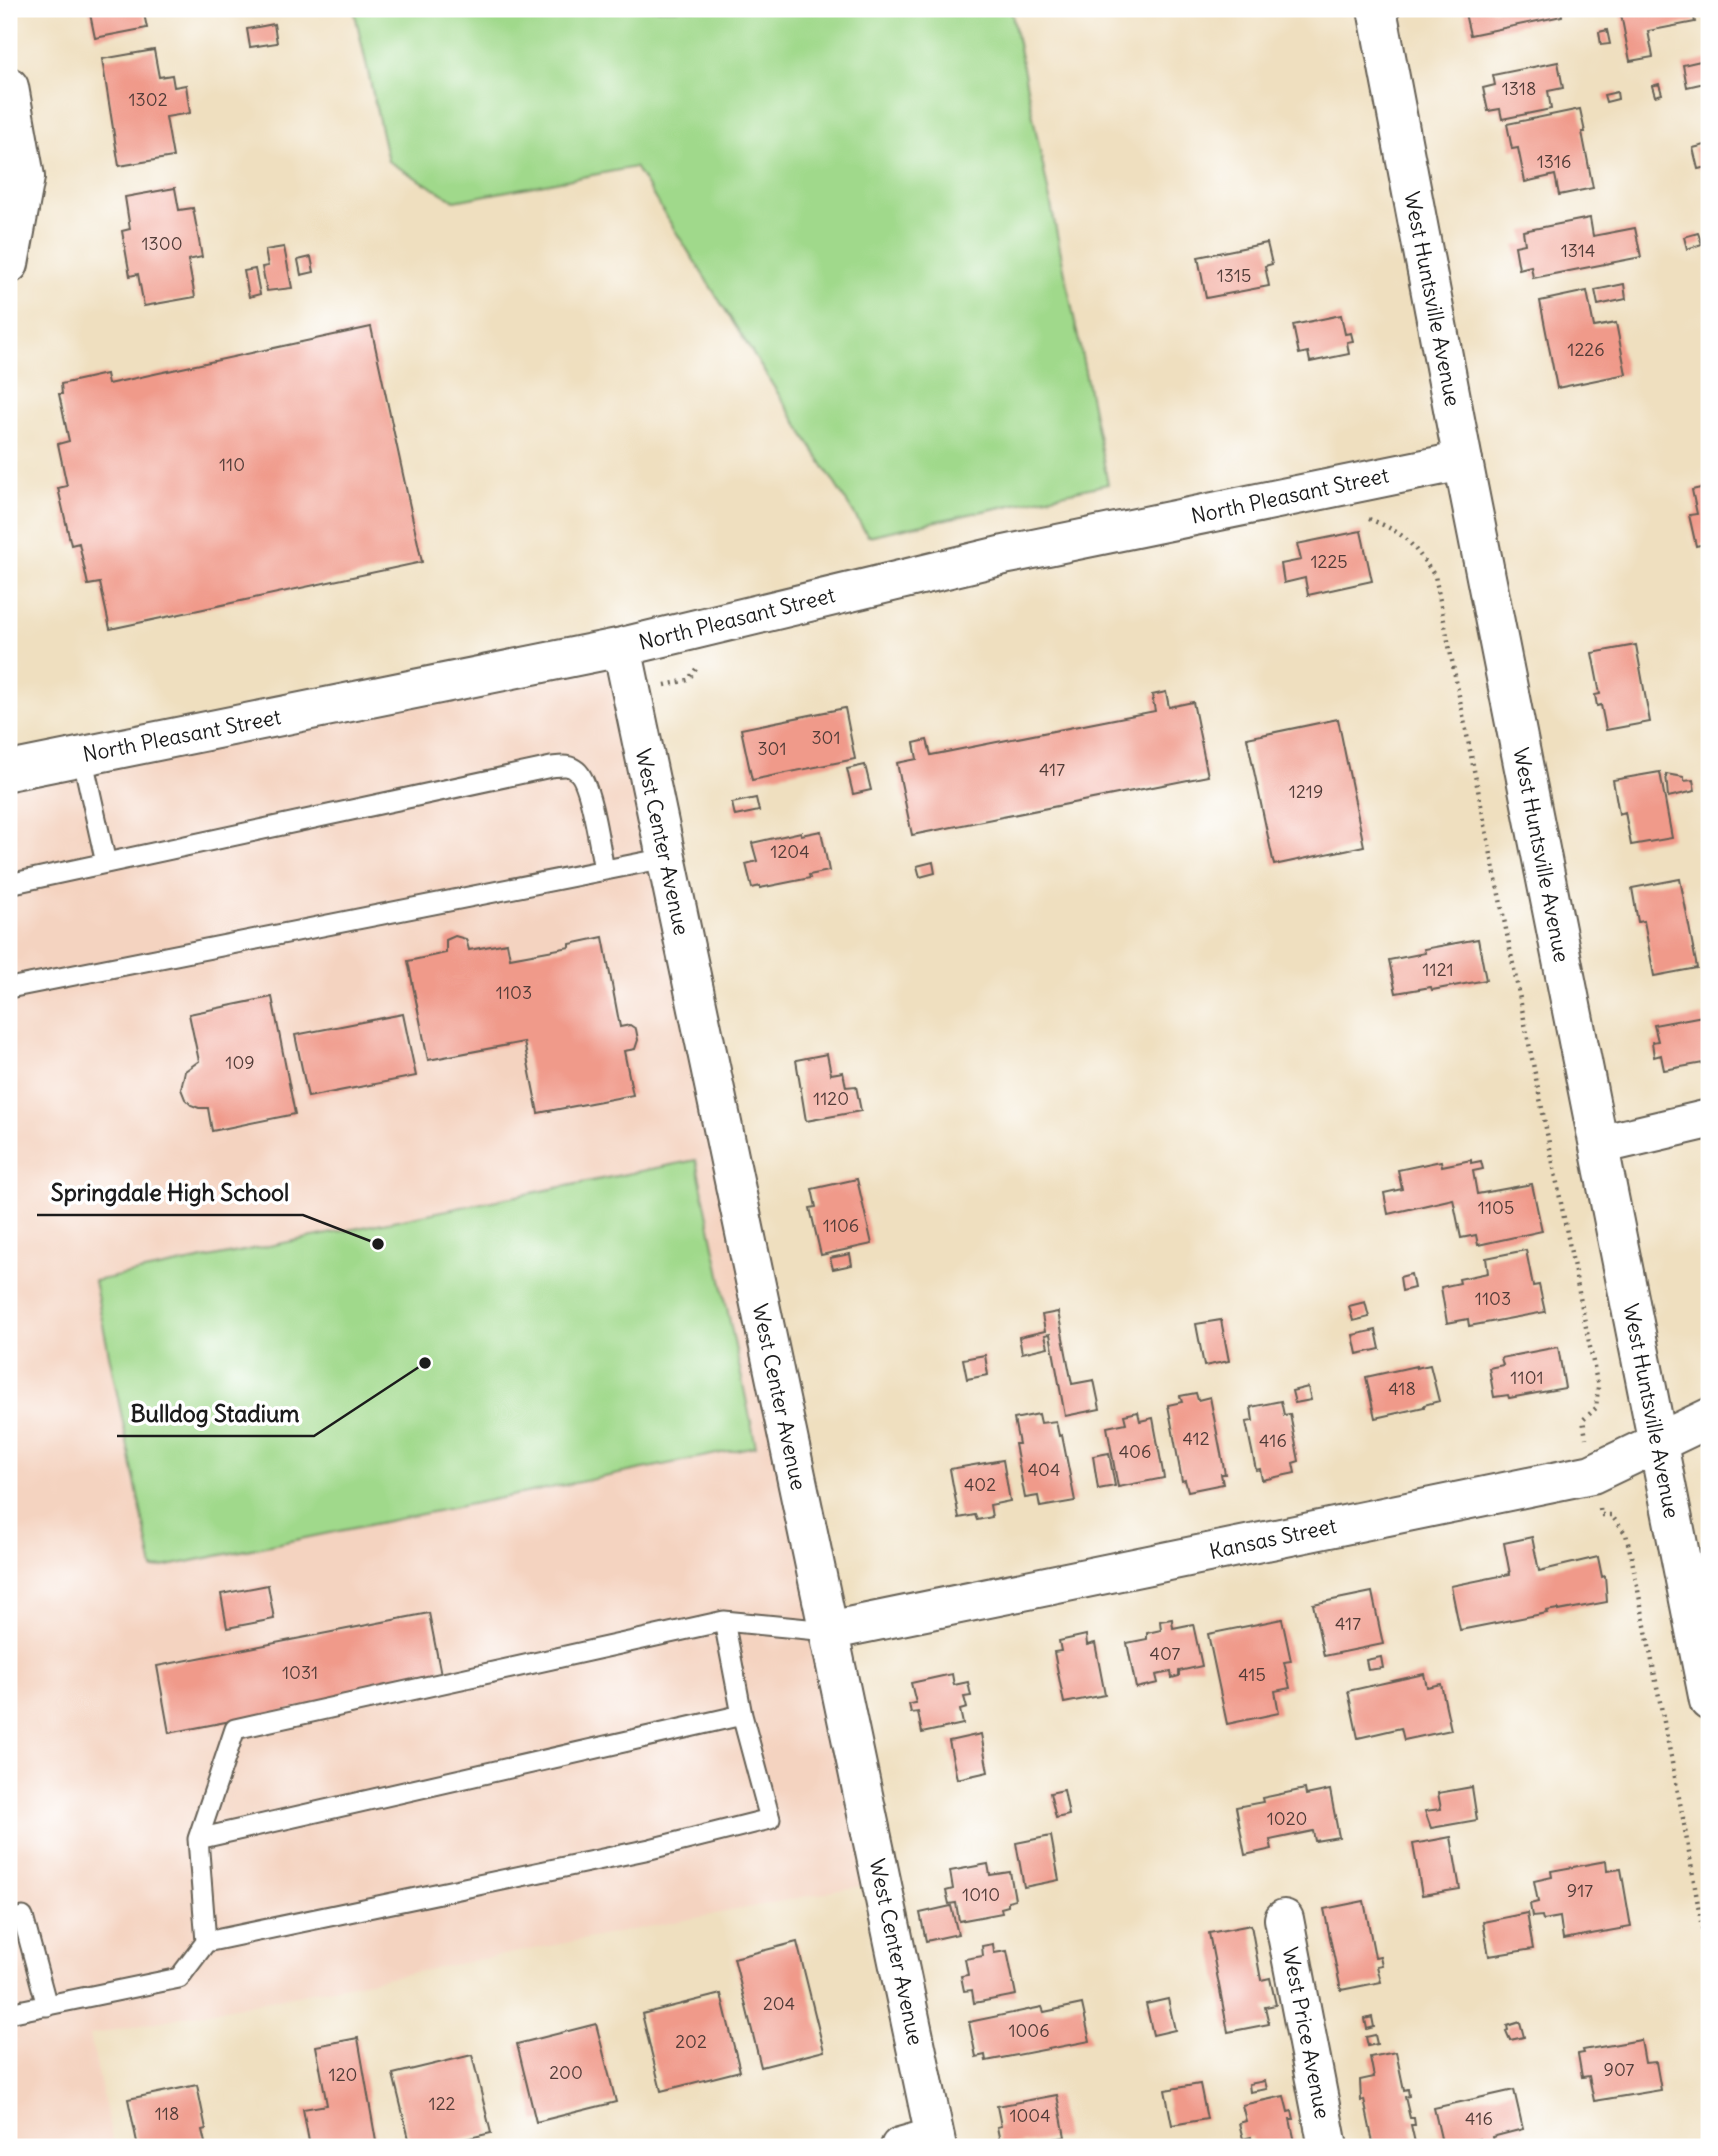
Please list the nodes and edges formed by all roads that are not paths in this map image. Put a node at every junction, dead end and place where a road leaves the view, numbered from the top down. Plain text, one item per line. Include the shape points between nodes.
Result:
1 (1377, 9) edge
2 (9, 87) edge
3 (9, 264) edge
4 (1463, 461) junction
5 (622, 647) junction
6 (82, 756) junction
7 (9, 771) edge
8 (666, 858) junction
9 (106, 863) junction
10 (604, 870) junction
11 (9, 884) edge
12 (9, 988) edge
13 (1709, 1119) edge
14 (1599, 1145) junction
15 (1709, 1418) edge
16 (1658, 1442) junction
17 (724, 1621) junction
18 (828, 1631) junction
19 (1709, 1701) edge
20 (742, 1715) junction
21 (198, 1839) junction
22 (1284, 1919) dead end
23 (9, 1920) edge
24 (206, 1941) junction
25 (47, 2006) junction
26 (9, 2013) edge
27 (924, 2144) edge
28 (1328, 2147) edge

1 - 4 street, West Huntsville Avenue
2 - 3 street via 25,177
4 - 5 street, North Pleasant Street via 1004,555
4 - 14 street, West Huntsville Avenue
5 - 6 street, North Pleasant Street
5 - 8 street, West Center Avenue
6 - 7 street, North Pleasant Street
6 - 9 lane
8 - 10 lane
8 - 18 street, West Center Avenue
9 - 10 lane via 567,766 579,772 587,786
9 - 11 lane
10 - 12 lane
13 - 14 street
14 - 16 street, West Huntsville Avenue
15 - 16 street, Kansas Street
16 - 18 street, Kansas Street via 1592,1474
16 - 19 street, West Huntsville Avenue
17 - 18 lane
17 - 20 lane
17 - 21 lane via 235,1729
18 - 27 street, West Center Avenue
20 - 21 lane
20 - 24 lane via 770,1818 650,1849
21 - 24 lane
22 - 28 street, West Price Avenue
23 - 25 lane via 23,1917
24 - 25 lane via 179,1978
25 - 26 lane

